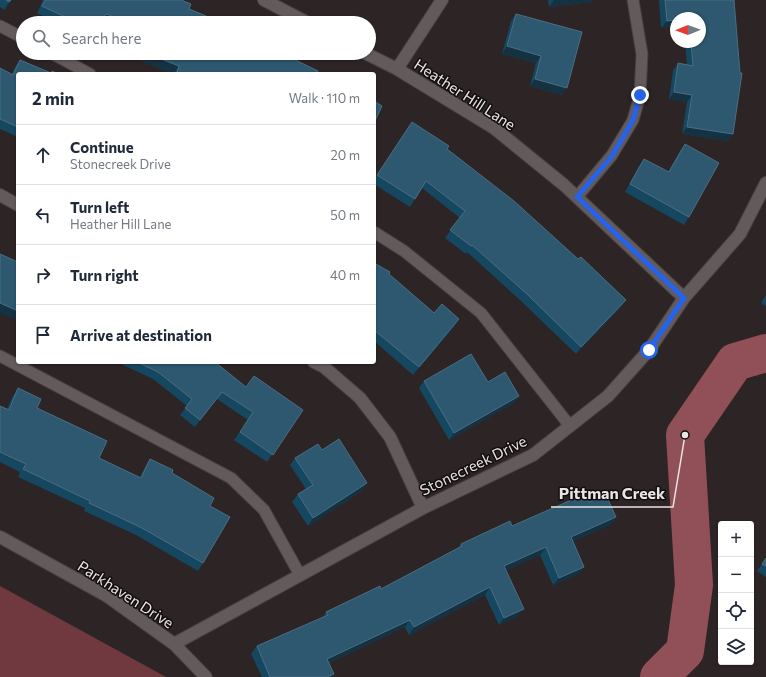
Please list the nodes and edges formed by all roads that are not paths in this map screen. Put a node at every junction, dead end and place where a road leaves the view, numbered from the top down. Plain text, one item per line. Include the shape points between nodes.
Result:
1 (264, 0) edge
2 (442, 0) edge
3 (633, 0) edge
4 (295, 16) edge
5 (0, 26) edge
6 (16, 34) edge
7 (376, 59) edge
8 (64, 60) edge
9 (396, 69) junction
10 (86, 72) edge
11 (766, 183) edge
12 (0, 195) edge
13 (577, 197) junction
14 (16, 204) edge
15 (376, 233) edge
16 (684, 298) junction
17 (0, 356) edge
18 (318, 364) edge
19 (570, 426) junction
20 (423, 508) junction
21 (0, 537) edge
22 (300, 575) junction
23 (174, 644) junction
24 (206, 677) edge

1 - 4 street
2 - 9 street
3 - 13 lane via 642,54 640,95 633,120 612,156
5 - 6 lane
7 - 9 street, Heather Hill Lane
8 - 10 lane
9 - 13 street, Heather Hill Lane via 494,128
11 - 16 street, Stonecreek Drive via 740,234
12 - 14 street
13 - 16 street, Heather Hill Lane
15 - 19 lane via 404,251 481,313
16 - 19 street, Stonecreek Drive via 649,350 608,396
17 - 22 lane via 231,478 264,510
18 - 20 street via 360,398 390,437
19 - 20 street, Stonecreek Drive via 533,455
20 - 22 street, Stonecreek Drive
21 - 23 street, Parkhaven Drive via 107,596
22 - 23 street, Stonecreek Drive
23 - 24 street, Parkhaven Drive

